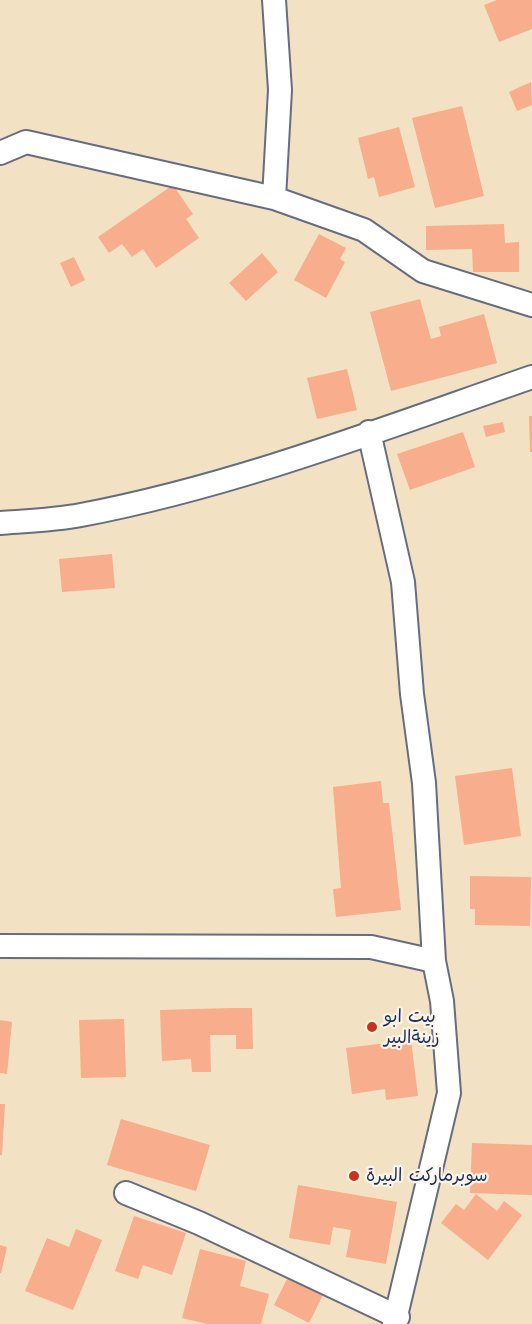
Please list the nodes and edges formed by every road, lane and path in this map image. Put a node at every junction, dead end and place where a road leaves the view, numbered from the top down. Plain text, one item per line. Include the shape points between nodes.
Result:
1 (274, 0) edge
2 (0, 133) edge
3 (26, 142) junction
4 (0, 153) edge
5 (274, 198) junction
6 (532, 305) edge
7 (532, 376) edge
8 (369, 432) junction
9 (0, 523) edge
10 (0, 946) edge
11 (434, 961) junction
12 (126, 1193) dead end
13 (396, 1321) edge

1 - 5 street via 280,90
2 - 3 street
3 - 4 street
3 - 5 street
5 - 6 street via 364,230 423,271
7 - 8 street
8 - 9 street via 183,492 80,516
8 - 11 street via 403,582 424,783
10 - 11 street via 370,947
11 - 13 street via 442,1001 449,1093
12 - 13 street via 199,1223

